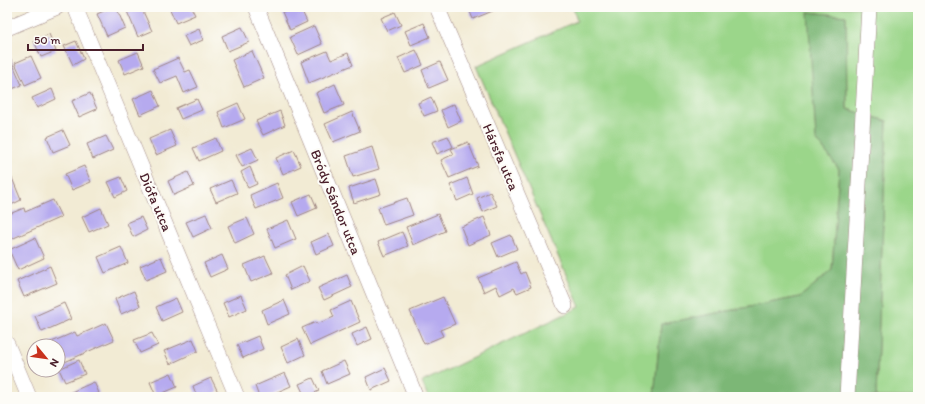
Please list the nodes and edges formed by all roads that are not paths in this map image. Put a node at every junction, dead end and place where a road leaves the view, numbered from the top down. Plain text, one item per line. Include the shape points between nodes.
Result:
1 (57, 7) edge
2 (75, 7) edge
3 (256, 7) edge
4 (437, 7) edge
5 (869, 7) edge
6 (7, 28) edge
7 (565, 306) dead end
8 (7, 344) edge
9 (29, 397) edge
10 (237, 397) edge
11 (416, 397) edge
12 (846, 397) edge

1 - 6 street
2 - 10 street, Diófa utca
3 - 11 street, Bródy Sándor utca
4 - 7 street, Hársfa utca
5 - 12 street
8 - 9 street

